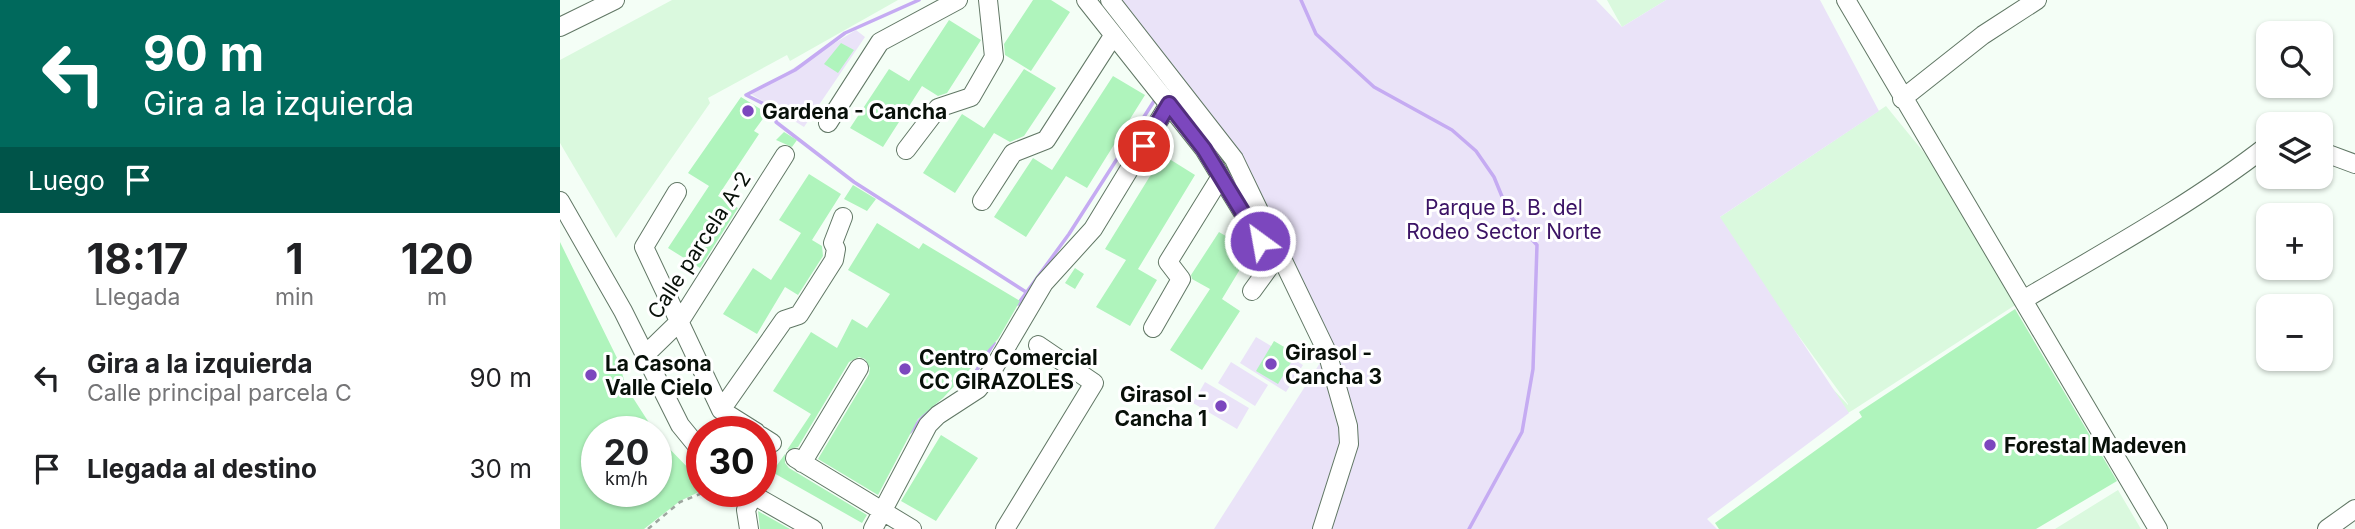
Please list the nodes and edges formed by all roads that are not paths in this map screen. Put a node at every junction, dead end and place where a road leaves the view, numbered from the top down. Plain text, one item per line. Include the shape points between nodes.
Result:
1 (615, 0) edge
2 (958, 0) edge
3 (988, 0) edge
4 (1086, 0) edge
5 (1110, 0) edge
6 (1846, 0) edge
7 (2037, 0) edge
8 (560, 27) edge
9 (1113, 36) junction
10 (1902, 99) junction
11 (1169, 104) junction
12 (828, 123) dead end
13 (906, 150) dead end
14 (785, 155) dead end
15 (2256, 156) edge
16 (2333, 156) edge
17 (2355, 164) edge
18 (1220, 178) junction
19 (677, 192) dead end
20 (560, 201) edge
21 (982, 201) dead end
22 (843, 217) dead end
23 (1252, 291) dead end
24 (2023, 300) junction
25 (680, 321) junction
26 (1153, 328) dead end
27 (1038, 345) dead end
28 (645, 355) junction
29 (859, 368) dead end
30 (721, 410) junction
31 (731, 416) edge
32 (686, 432) edge
33 (747, 507) edge
34 (774, 507) edge
35 (2355, 509) edge
36 (882, 511) junction
37 (749, 529) edge
38 (813, 529) edge
39 (873, 529) edge
40 (912, 529) edge
41 (1005, 529) edge
42 (1322, 529) edge
43 (2158, 529) edge
44 (2327, 529) edge

1 - 8 street
2 - 12 street via 880,42
3 - 13 street via 994,57 971,97 938,108
4 - 9 street
5 - 42 street via 1234,159 1327,352 1349,444
6 - 10 street
7 - 10 street via 1983,34
9 - 11 street
9 - 21 street via 1046,140 1013,153
10 - 24 street
11 - 18 street
11 - 36 street via 1093,229 1044,283 978,390 928,425
14 - 25 street, Calle parcela A-2
15 - 24 street
16 - 17 street
18 - 23 street via 1273,262
18 - 26 street via 1168,262 1181,279
19 - 25 street via 645,247
20 - 28 street
22 - 30 street via 833,243 836,255 827,271 799,314 784,320
24 - 43 street
25 - 28 street, Calle parcela A-2
25 - 30 street
27 - 41 street via 1094,383
28 - 32 street
29 - 36 street via 799,460
30 - 31 street
33 - 37 street
34 - 38 street
35 - 44 street
36 - 39 street
36 - 40 street

